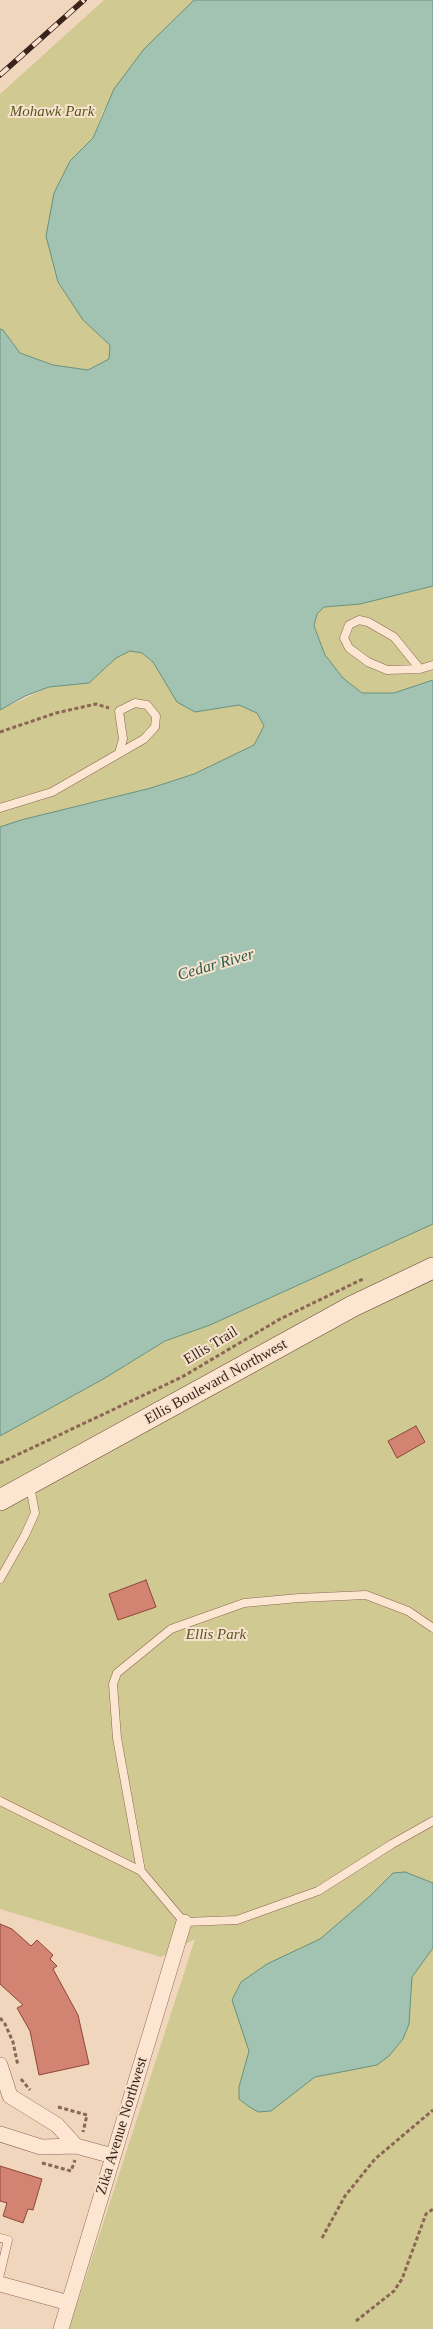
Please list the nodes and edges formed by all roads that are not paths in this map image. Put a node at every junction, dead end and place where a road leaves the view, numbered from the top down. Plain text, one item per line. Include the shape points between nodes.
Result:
1 (433, 665) edge
2 (420, 669) junction
3 (119, 753) junction
4 (0, 808) edge
5 (433, 1268) edge
6 (30, 1485) junction
7 (0, 1500) edge
8 (0, 1579) edge
9 (433, 1628) edge
10 (0, 1801) edge
11 (433, 1821) edge
12 (141, 1871) junction
13 (184, 1922) junction
14 (0, 2065) edge
15 (0, 2134) edge
16 (78, 2146) junction
17 (113, 2156) junction
18 (0, 2238) edge
19 (0, 2274) edge
20 (0, 2284) edge
21 (69, 2303) junction
22 (60, 2329) edge

1 - 2 lane
2 - 2 lane via 387,670 368,662 349,648 344,638 349,625 359,620 368,622 394,637
3 - 3 lane via 144,739 155,727 156,716 146,705 135,703 119,711 123,739
3 - 4 lane via 52,792
5 - 6 street, Ellis Boulevard Northwest via 353,1306
6 - 7 street, Ellis Boulevard Northwest
6 - 8 lane via 35,1513
9 - 12 lane via 408,1611 366,1596 244,1604 171,1629 117,1672 113,1684 117,1738
10 - 12 lane
11 - 13 lane via 318,1891 237,1920
12 - 13 lane
13 - 17 street, Zika Avenue Northwest
14 - 16 street via 10,2096 57,2125
15 - 16 street via 41,2147
16 - 17 street
17 - 21 street, Zika Avenue Northwest
18 - 19 lane via 8,2240
20 - 21 street
21 - 22 street, Zika Avenue Northwest

